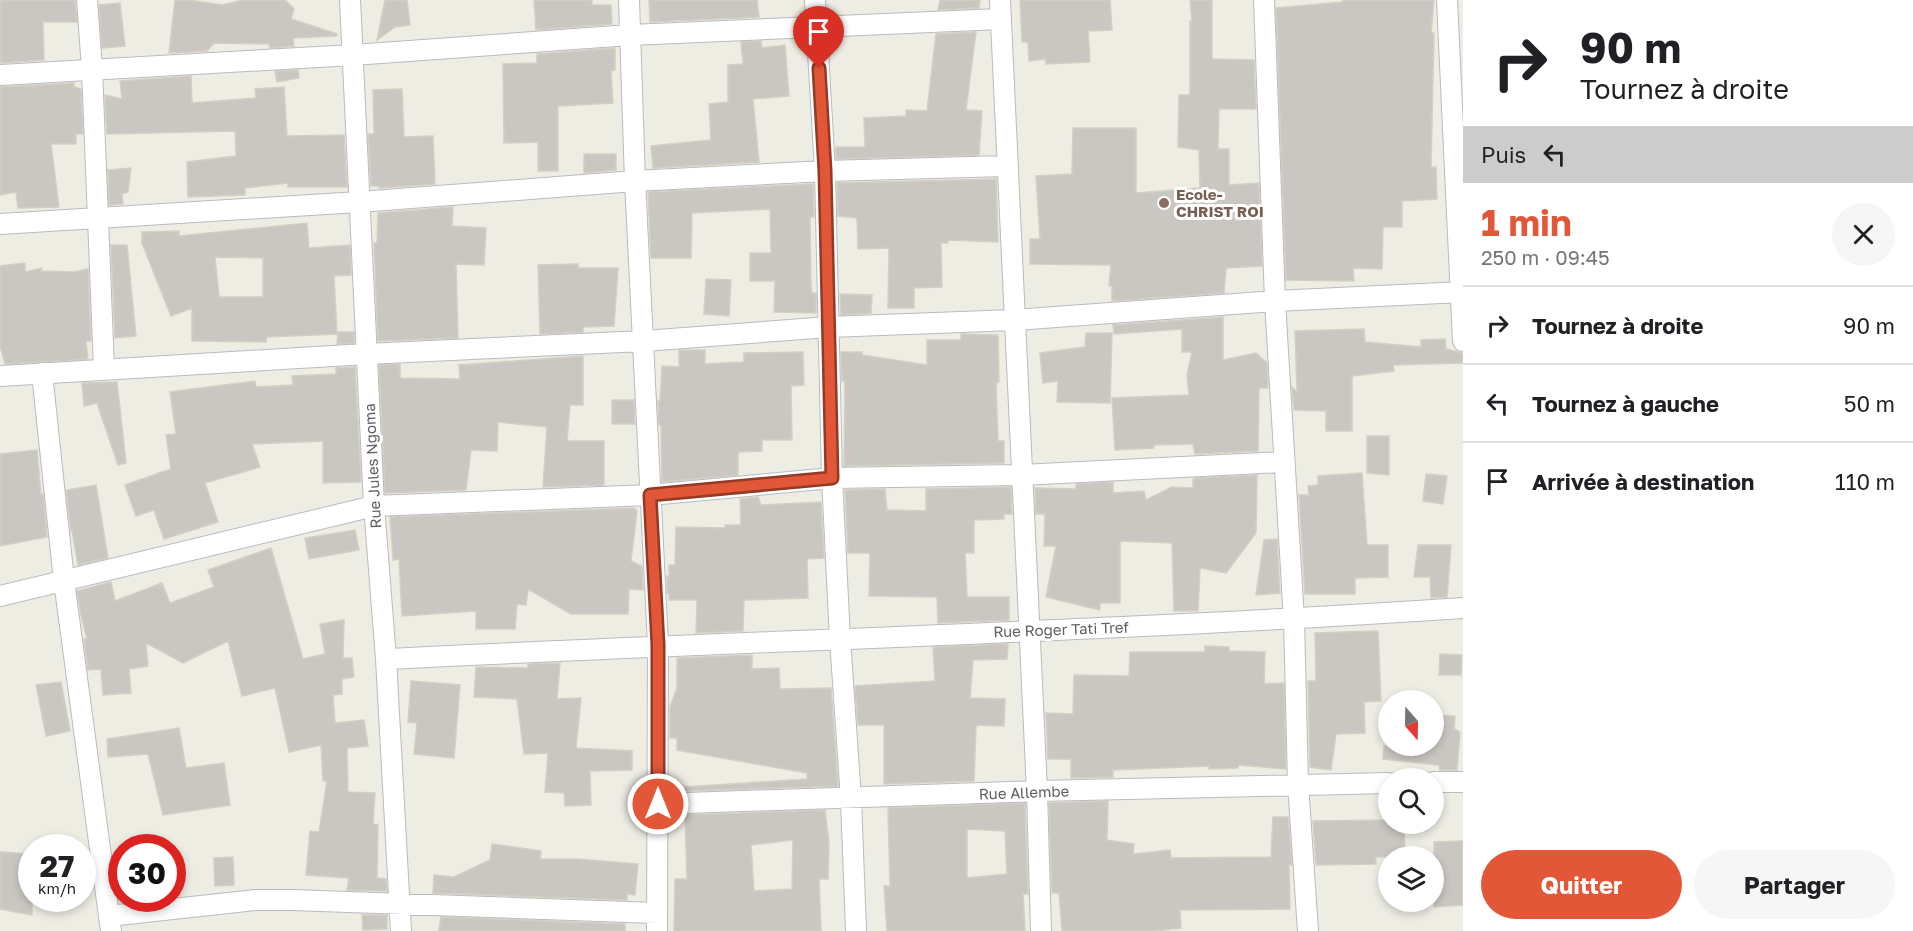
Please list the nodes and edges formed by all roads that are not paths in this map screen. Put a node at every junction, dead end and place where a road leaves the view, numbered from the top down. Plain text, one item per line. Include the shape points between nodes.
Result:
1 (87, 0) edge
2 (350, 0) edge
3 (629, 0) edge
4 (815, 0) edge
5 (1264, 0) edge
6 (1447, 0) edge
7 (1459, 0) edge
8 (1000, 10) edge
9 (817, 27) junction
10 (630, 35) junction
11 (353, 55) junction
12 (92, 69) junction
13 (0, 75) edge
14 (1008, 166) junction
15 (825, 171) junction
16 (635, 181) junction
17 (359, 202) junction
18 (97, 219) junction
19 (0, 224) edge
20 (1462, 292) edge
21 (1275, 301) junction
22 (1014, 320) junction
23 (829, 327) junction
24 (644, 341) junction
25 (1463, 341) edge
26 (366, 354) junction
27 (104, 369) junction
28 (42, 373) junction
29 (0, 375) edge
30 (1283, 462) junction
31 (1021, 476) junction
32 (832, 478) junction
33 (650, 495) junction
34 (374, 506) junction
35 (64, 581) junction
36 (0, 596) edge
37 (1463, 608) edge
38 (1294, 620) junction
39 (1028, 630) junction
40 (840, 639) junction
41 (658, 645) junction
42 (386, 659) junction
43 (1444, 782) edge
44 (1463, 782) edge
45 (1378, 783) edge
46 (1298, 784) junction
47 (1037, 791) junction
48 (851, 799) junction
49 (658, 804) junction
50 (399, 902) junction
51 (657, 922) edge
52 (110, 924) edge
53 (401, 931) edge
54 (856, 931) edge
55 (1041, 931) edge
56 (1308, 931) edge

1 - 12 street
2 - 11 street, Rue Jules Ngoma
3 - 10 street
4 - 9 street
5 - 21 street
6 - 7 street
6 - 20 street
8 - 9 street
8 - 14 street
9 - 10 street
9 - 15 street
10 - 11 street
10 - 16 street
11 - 12 street
11 - 17 street, Rue Jules Ngoma
12 - 13 street
12 - 18 street
14 - 15 street
14 - 22 street
15 - 16 street
15 - 23 street
16 - 17 street
16 - 24 street
17 - 18 street
17 - 26 street, Rue Jules Ngoma
18 - 19 street
18 - 27 street
20 - 21 street
20 - 25 street
21 - 22 street
21 - 30 street
22 - 23 street
22 - 31 street
23 - 24 street
23 - 32 street
24 - 26 street
24 - 33 street
26 - 27 street
26 - 34 street, Rue Jules Ngoma
27 - 28 street
28 - 29 street
28 - 35 street
30 - 31 street
30 - 38 street
31 - 32 street
31 - 39 street
32 - 33 street
32 - 40 street
33 - 34 street
33 - 41 street
34 - 35 street
34 - 42 street, Rue Jules Ngoma
35 - 36 street
35 - 52 street
37 - 38 street, Rue Roger Tati Tref
38 - 39 street, Rue Roger Tati Tref
38 - 46 street
39 - 40 street, Rue Roger Tati Tref
39 - 47 street
40 - 41 street, Rue Roger Tati Tref
40 - 48 street
41 - 42 street, Rue Roger Tati Tref
41 - 49 street
42 - 50 street, Rue Jules Ngoma
43 - 44 street
45 - 46 street, Rue Allembe
46 - 47 street, Rue Allembe
46 - 56 street
47 - 48 street, Rue Allembe
47 - 55 street
48 - 49 street, Rue Allembe
48 - 54 street
49 - 51 street
50 - 51 street
50 - 52 street via 256,900
50 - 53 street, Rue Jules Ngoma

